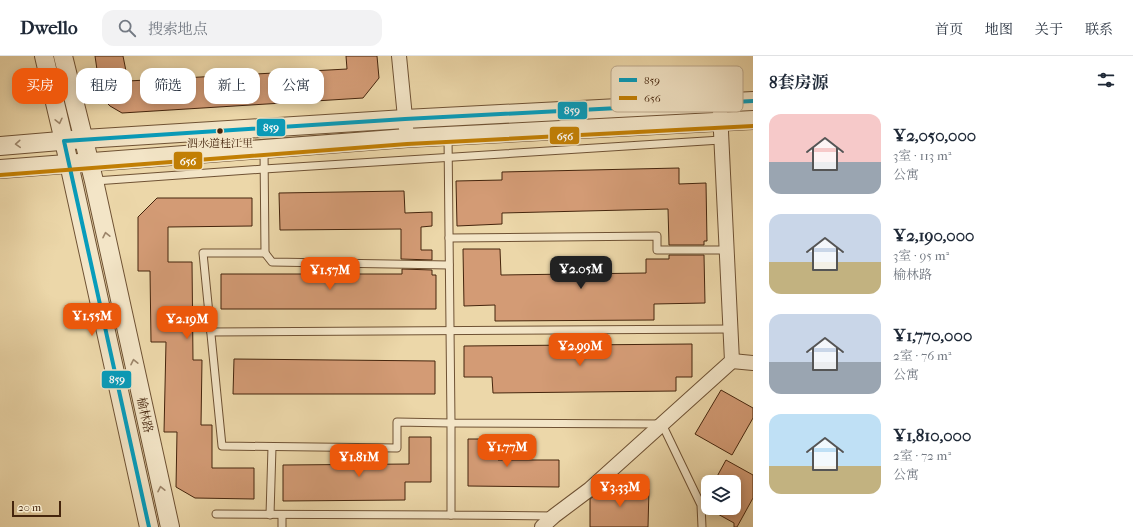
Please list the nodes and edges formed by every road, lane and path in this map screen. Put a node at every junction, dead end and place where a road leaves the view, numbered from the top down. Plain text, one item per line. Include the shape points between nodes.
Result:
1 (44, 56) edge
2 (63, 56) edge
3 (399, 56) edge
4 (753, 101) edge
5 (743, 102) edge
6 (611, 109) edge
7 (720, 112) edge
8 (405, 119) junction
9 (753, 120) edge
10 (720, 122) junction
11 (448, 136) junction
12 (406, 138) junction
13 (84, 139) junction
14 (721, 140) junction
15 (64, 141) junction
16 (0, 146) edge
17 (264, 149) junction
18 (449, 158) junction
19 (90, 162) junction
20 (69, 165) junction
21 (0, 169) edge
22 (264, 169) junction
23 (94, 181) junction
24 (449, 238) junction
25 (726, 250) junction
26 (265, 253) junction
27 (449, 265) junction
28 (730, 329) junction
29 (450, 330) junction
30 (211, 332) junction
31 (732, 361) junction
32 (753, 363) edge
33 (451, 423) junction
34 (662, 424) junction
35 (272, 447) junction
36 (216, 514) dead end
37 (270, 515) junction
38 (282, 515) junction
39 (451, 515) junction
40 (554, 516) junction
41 (149, 527) edge
42 (170, 527) edge
43 (282, 527) edge
44 (542, 527) edge
45 (702, 527) edge

1 -> 15 street, 榆林路
2 - 13 street, 榆林路
3 - 8 street
4 - 5 street
6 - 8 street
7 - 10 street
8 - 12 street
8 - 13 street
9 - 10 street
10 - 11 street
10 - 14 street
11 - 12 street
11 - 18 lane
12 - 17 street
13 - 15 street
13 - 19 street, 榆林路
14 - 18 lane
14 - 25 street
15 -> 16 street
15 - 20 street, 榆林路
17 - 19 street
17 - 22 lane
18 - 22 lane
18 - 24 lane
19 - 20 street
19 - 23 street, 榆林路
20 - 21 street
20 - 41 street, 榆林路
22 - 23 lane
22 - 26 lane
42 -> 23 street, 榆林路
24 - 25 lane via 657,236 657,250
24 - 27 lane
25 - 28 street
26 - 27 lane via 272,262
26 - 30 lane via 203,253
27 - 29 lane
28 - 29 lane
28 - 31 street
29 - 30 lane
29 - 33 lane
30 - 35 lane via 222,446
31 - 32 street
31 - 34 street
33 - 34 lane
33 - 35 lane via 397,422 397,448
33 - 39 lane
34 - 40 street via 590,489
34 - 45 lane via 701,505
35 - 37 lane
36 - 37 lane
37 - 38 lane
38 - 39 lane
38 - 43 lane
39 - 40 lane
40 - 44 street

